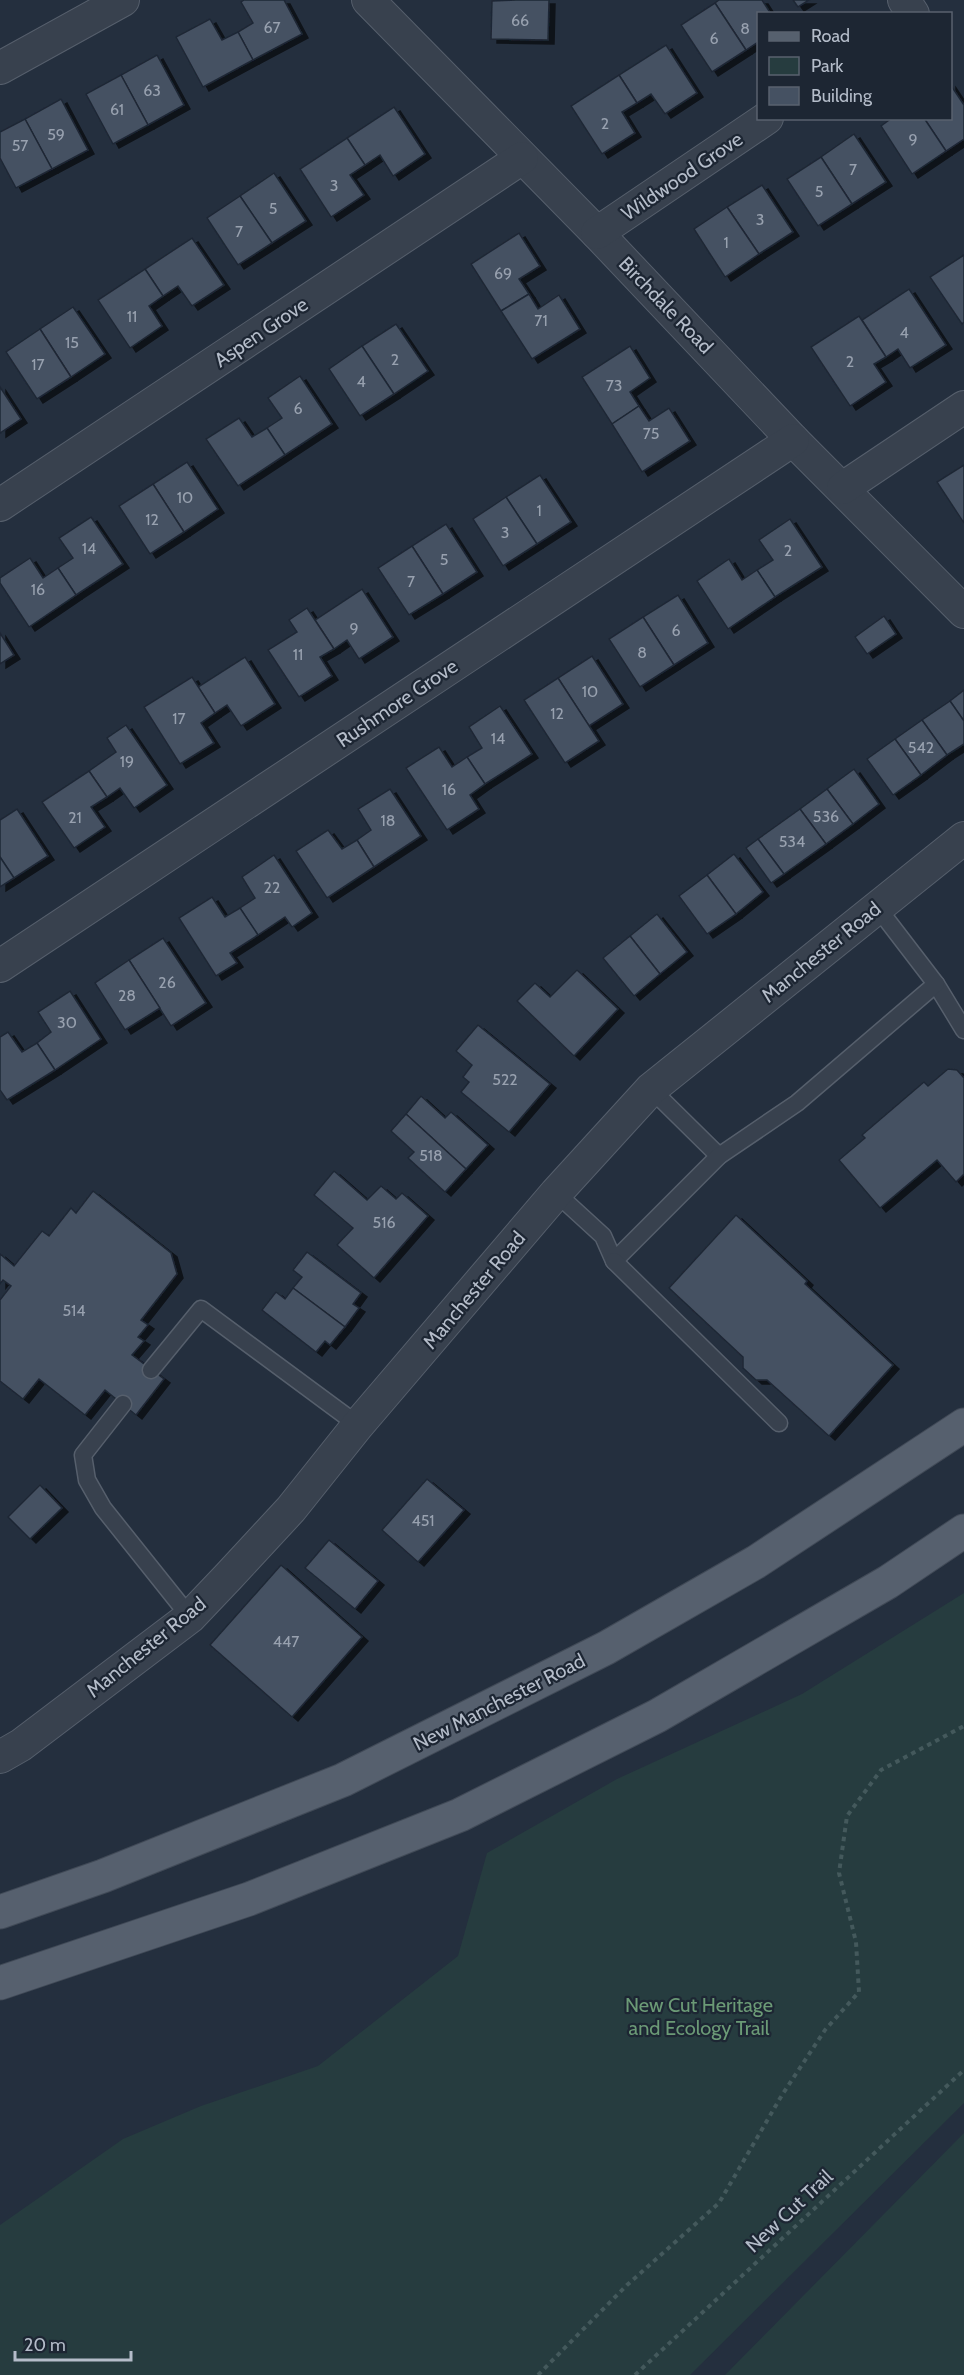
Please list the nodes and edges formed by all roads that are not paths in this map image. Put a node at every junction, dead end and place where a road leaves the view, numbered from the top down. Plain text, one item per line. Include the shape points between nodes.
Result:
1 (123, 0) edge
2 (368, 0) edge
3 (0, 68) edge
4 (764, 120) edge
5 (522, 158) junction
6 (597, 233) junction
7 (964, 407) edge
8 (793, 440) junction
9 (843, 488) junction
10 (0, 505) edge
11 (964, 612) edge
12 (964, 838) edge
13 (877, 907) junction
14 (0, 966) edge
15 (936, 984) junction
16 (964, 1030) edge
17 (651, 1089) junction
18 (719, 1156) junction
19 (556, 1194) junction
20 (614, 1261) junction
21 (151, 1370) dead end
22 (123, 1404) dead end
23 (779, 1423) dead end
24 (358, 1425) junction
25 (964, 1425) edge
26 (964, 1531) edge
27 (190, 1617) junction
28 (0, 1757) edge
29 (0, 1912) edge
30 (0, 1983) edge

1 - 3 street
2 - 5 street, Birchdale Road
4 - 6 street, Wildwood Grove
5 - 6 street, Birchdale Road
5 - 10 street, Aspen Grove
6 - 8 street, Birchdale Road
7 - 9 street
8 - 9 street, Birchdale Road
8 - 14 street, Rushmore Grove
9 - 11 street, Birchdale Road
12 - 13 street, Manchester Road
13 - 15 lane
13 - 17 street, Manchester Road
15 - 16 lane
15 - 18 lane via 797,1103
17 - 18 lane
17 - 19 street, Manchester Road
18 - 20 lane
19 - 20 lane via 603,1236
19 - 24 street, Manchester Road
20 - 23 lane
21 - 24 lane via 201,1309
22 - 27 lane via 83,1455 87,1480 103,1508
24 - 27 street, Manchester Road via 291,1509
25 - 29 main road, New Manchester Road via 756,1562 596,1653 343,1780 103,1876
26 - 30 main road via 888,1582 657,1716 460,1815 249,1899
27 - 28 street, Manchester Road

